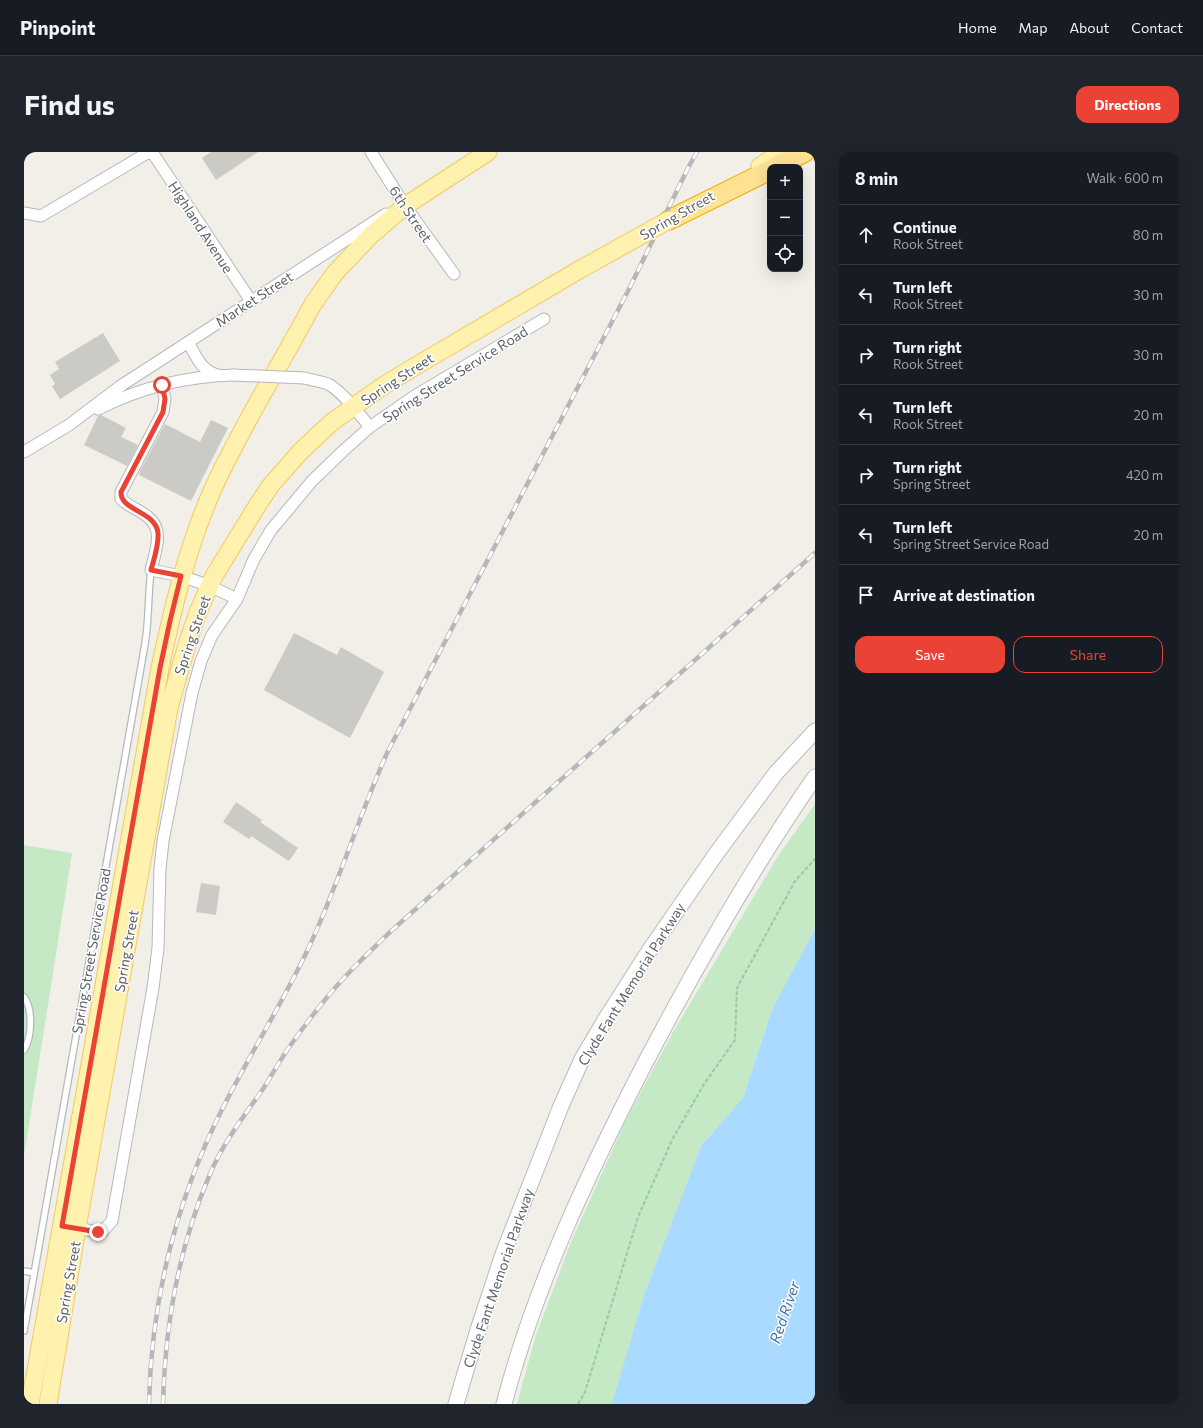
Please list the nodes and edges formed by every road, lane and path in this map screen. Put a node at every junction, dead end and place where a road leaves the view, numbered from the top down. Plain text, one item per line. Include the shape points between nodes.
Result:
1 (151, 152) edge
2 (371, 152) edge
3 (488, 152) edge
4 (783, 152) edge
5 (806, 152) edge
6 (781, 164) edge
7 (767, 171) edge
8 (405, 206) junction
9 (24, 213) edge
10 (669, 220) junction
11 (454, 274) dead end
12 (250, 301) junction
13 (544, 319) dead end
14 (188, 342) junction
15 (221, 375) junction
16 (162, 385) junction
17 (353, 408) junction
18 (69, 424) junction
19 (370, 427) junction
20 (24, 452) edge
21 (151, 570) junction
22 (181, 576) junction
23 (210, 586) junction
24 (237, 599) junction
25 (815, 731) edge
26 (815, 776) edge
27 (815, 859) edge
28 (24, 997) edge
29 (24, 1050) edge
30 (69, 1227) junction
31 (24, 1271) edge
32 (34, 1273) junction
33 (24, 1331) edge
34 (30, 1404) edge
35 (48, 1404) edge
36 (456, 1404) edge
37 (504, 1404) edge
38 (578, 1404) edge

1 - 9 street via 41,216
1 - 12 street, Highland Avenue
2 - 8 street, 6th Street
3 - 8 main road, Market Street
4 - 10 main road, Spring Street
5 - 6 highway
7 - 10 highway
8 - 11 street, 6th Street
8 - 12 street, Market Street via 382,216
8 - 22 main road, Spring Street via 348,259 313,304 223,467
10 - 17 main road, Spring Street, bridge via 409,370
12 - 14 street, Market Street
13 - 19 street, Spring Street Service Road via 413,397
14 - 15 street via 204,368
14 - 18 street, Market Street via 122,385
15 - 16 street
15 - 17 street, bridge via 304,378 318,381 336,390
16 - 18 street via 115,401
16 - 21 street via 165,399 163,412 121,492 125,503 148,517 157,528 158,543
17 - 19 street
17 - 23 main road, Spring Street via 316,437 271,485
18 - 20 street, Market Street
19 - 24 street, Spring Street Service Road via 312,481 271,530 254,559
21 - 22 street
21 - 32 lane, Spring Street Service Road via 149,620
22 - 23 street
22 - 30 main road, Spring Street via 160,668
23 - 24 street
23 - 30 main road, Spring Street via 188,641 169,708
24 - 30 street, Spring Street Service Road via 212,635 192,693 163,841 158,948 153,988 112,1221 103,1231 98,1232
25 - 36 main road, Clyde Fant Memorial Parkway via 776,773 712,860 649,951 582,1059 560,1106 503,1254
26 - 37 main road via 739,894 698,965 618,1116 547,1273
27 - 38 path via 795,881 737,988 735,1040 704,1084 672,1140 638,1217 585,1392
28 - 29 lane via 31,1016 28,1044
30 - 34 main road, Spring Street
30 - 35 main road, Spring Street
31 - 32 lane
32 - 33 lane, Spring Street Service Road

